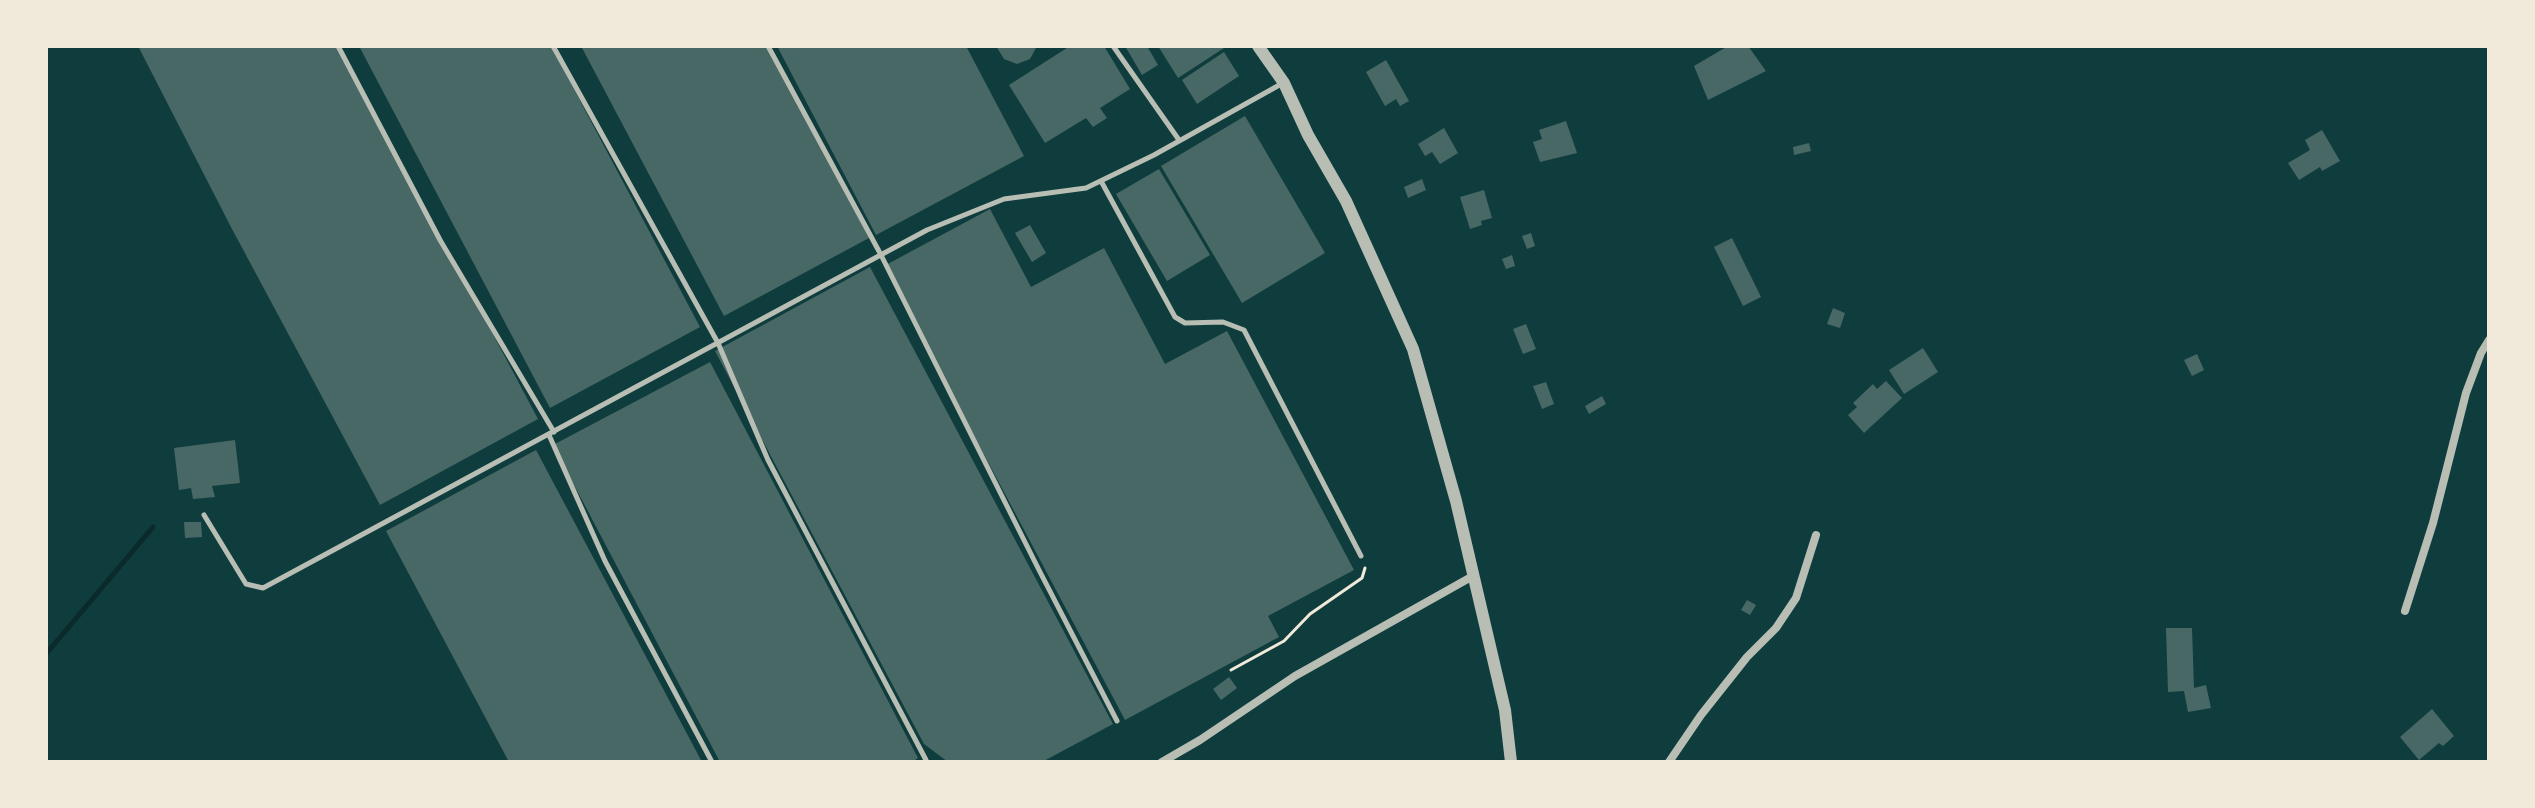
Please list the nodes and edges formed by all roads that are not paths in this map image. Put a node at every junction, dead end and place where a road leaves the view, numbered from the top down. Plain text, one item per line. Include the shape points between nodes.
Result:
1 (338, 46) edge
2 (553, 46) edge
3 (768, 46) edge
4 (1113, 46) edge
5 (1258, 46) edge
6 (1284, 83) junction
7 (1179, 140) junction
8 (1101, 181) junction
9 (881, 255) junction
10 (2489, 340) edge
11 (718, 343) junction
12 (551, 433) junction
13 (204, 515) dead end
14 (1816, 535) dead end
15 (1361, 556) road end
16 (1473, 576) junction
17 (2405, 611) dead end
18 (1117, 721) dead end
19 (926, 760) dead end
20 (712, 762) edge
21 (1162, 762) edge
22 (1511, 762) edge
23 (1669, 762) edge

1 - 12 lane via 440,240
2 - 11 lane
3 - 9 lane
4 - 7 lane
5 - 6 street
6 - 7 lane
6 - 16 street via 1346,201 1413,349
7 - 8 lane
8 - 9 lane via 1086,188 1004,199
8 - 15 lane via 1175,317 1185,323 1223,322 1244,330
9 - 11 lane
9 - 18 lane
10 - 17 street via 2466,393
11 - 12 lane
11 - 19 lane via 768,460
12 - 13 lane via 263,588 246,584
12 - 20 lane via 605,561
14 - 23 street via 1790,608
16 - 21 street via 1295,676
16 - 22 street via 1505,710

